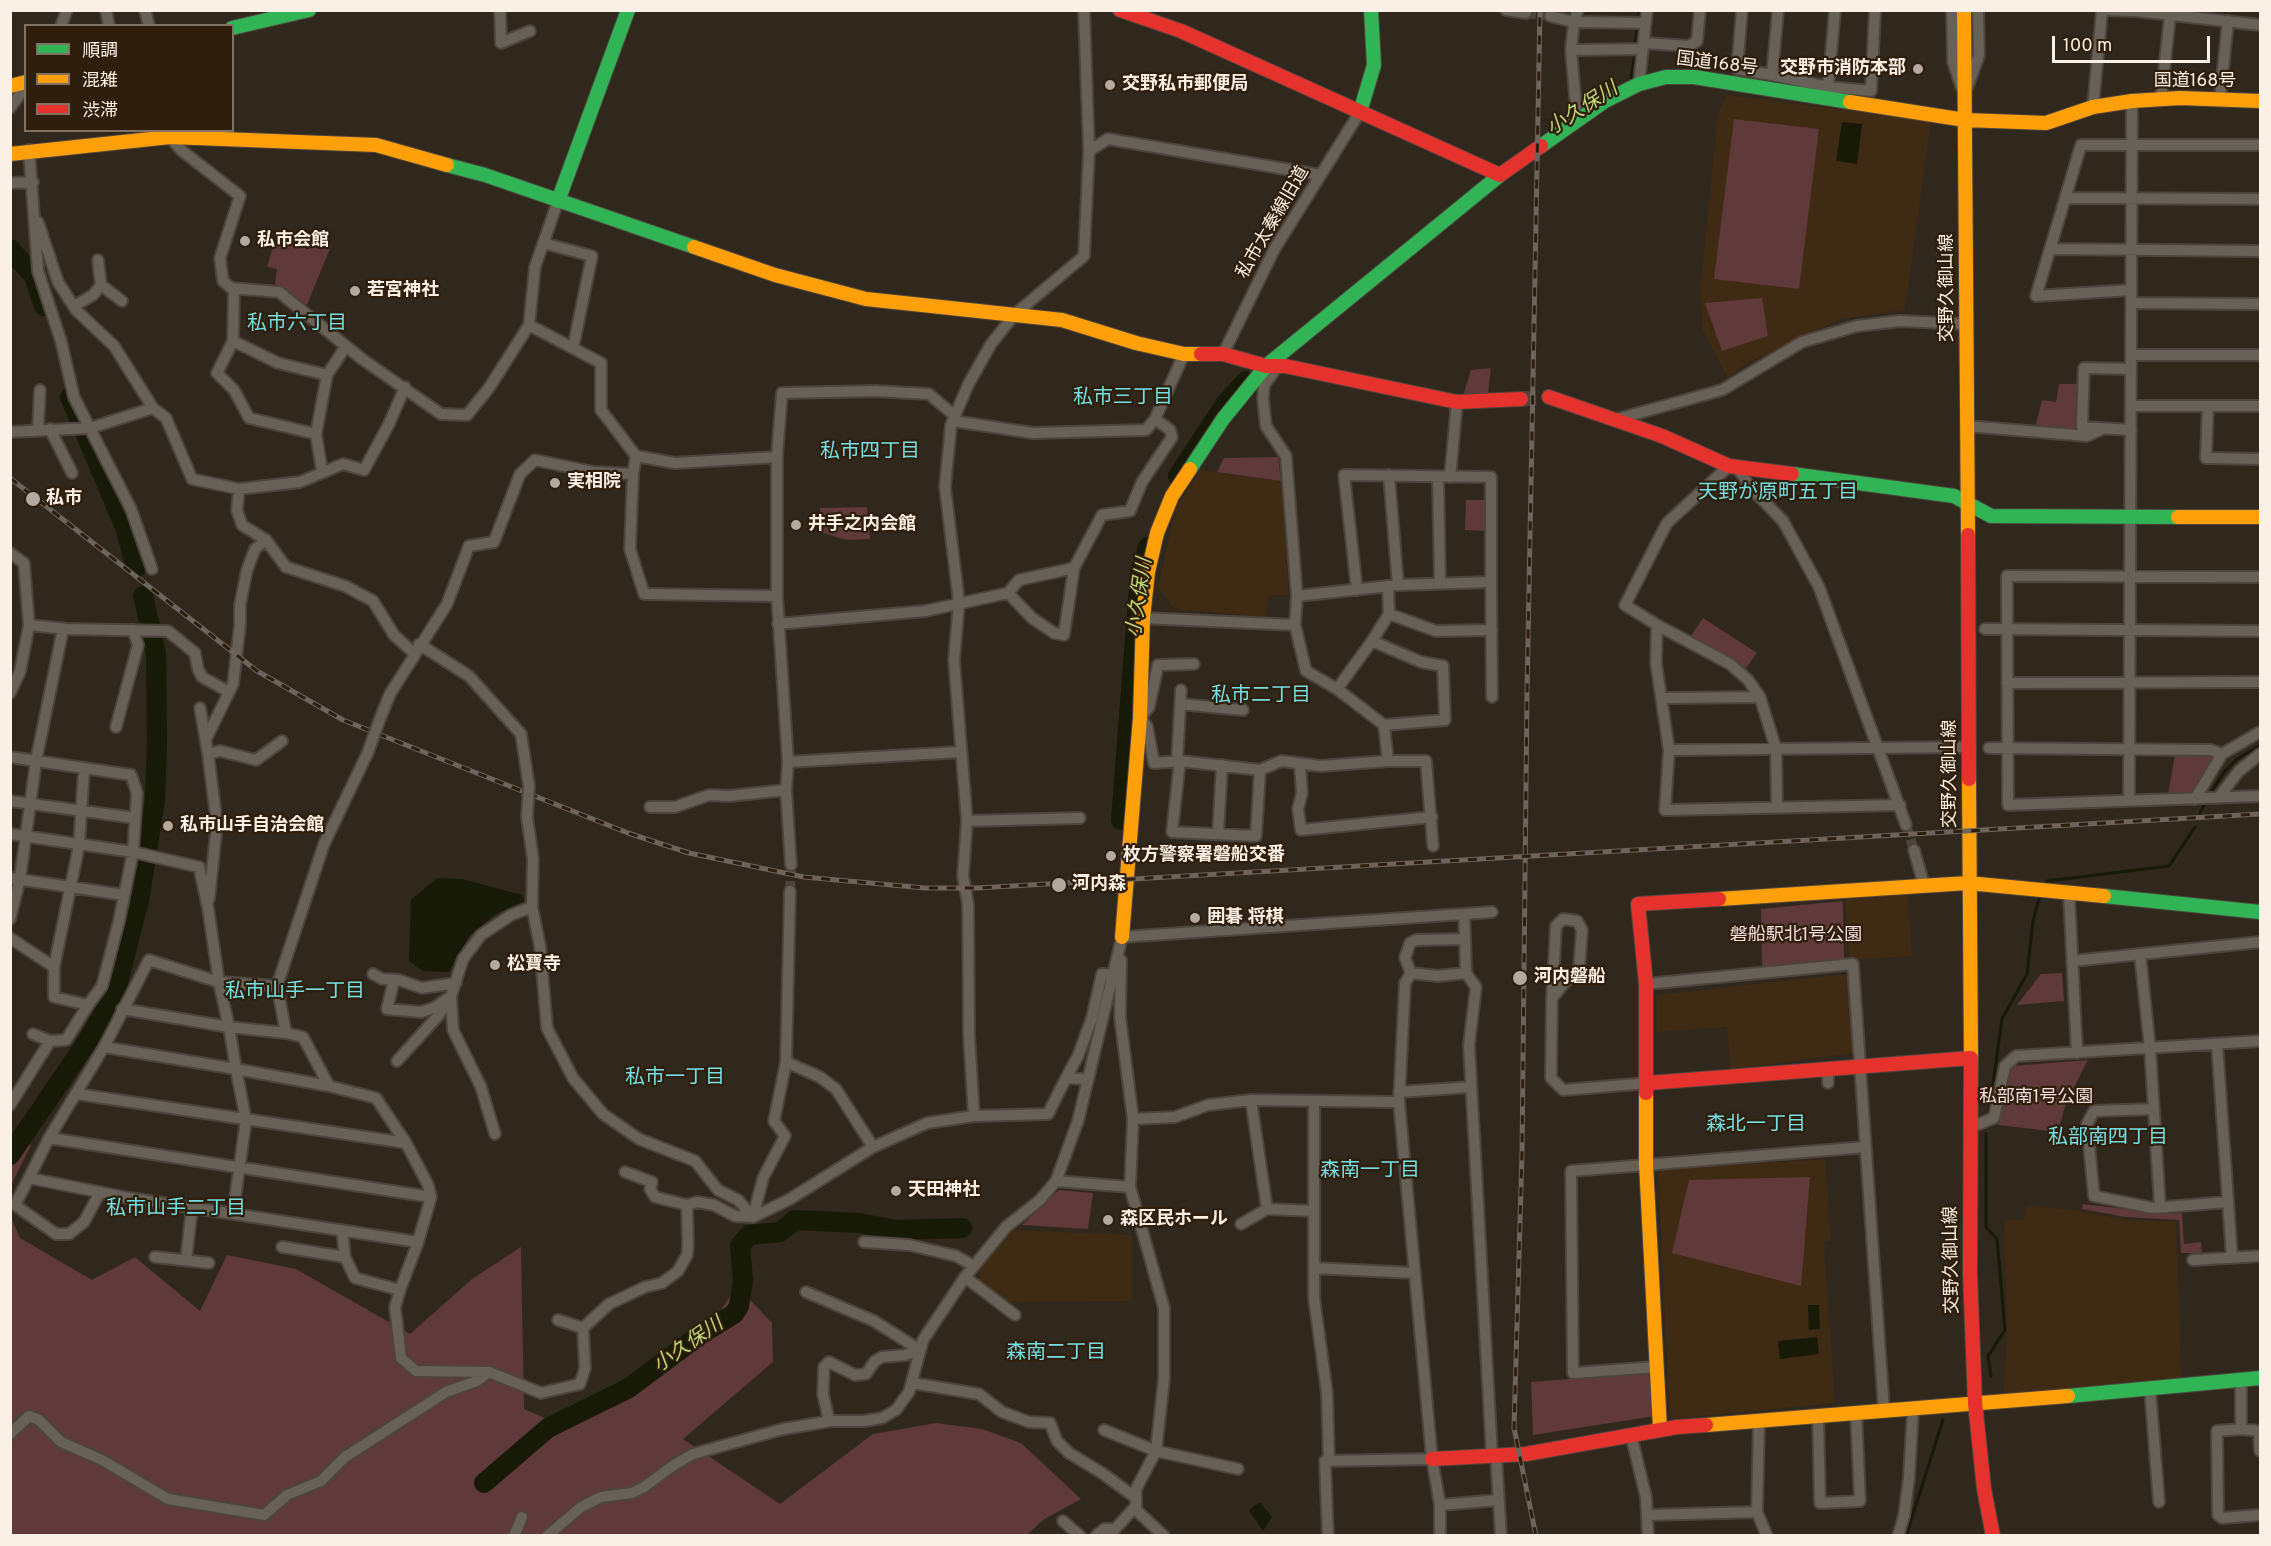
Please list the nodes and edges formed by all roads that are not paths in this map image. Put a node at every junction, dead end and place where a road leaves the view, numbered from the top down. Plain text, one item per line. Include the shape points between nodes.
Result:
1 (309, 10) edge
2 (500, 10) edge
3 (628, 10) edge
4 (1084, 10) edge
5 (1120, 10) edge
6 (1371, 10) edge
7 (1506, 10) edge
8 (1578, 10) edge
9 (1647, 10) edge
10 (1700, 10) edge
11 (1742, 10) edge
12 (1778, 10) edge
13 (1834, 10) edge
14 (1875, 10) edge
15 (1952, 10) edge
16 (1964, 10) edge
17 (1978, 10) edge
18 (2102, 10) edge
19 (2112, 11) edge
20 (1526, 13) dead end
21 (1550, 16) dead end
22 (2170, 16) junction
23 (2228, 21) junction
24 (1575, 22) junction
25 (1640, 23) junction
26 (2260, 25) edge
27 (234, 28) edge
28 (530, 31) dead end
29 (1639, 48) junction
30 (1571, 50) junction
31 (1772, 75) junction
32 (1639, 84) junction
33 (1828, 87) junction
34 (24, 89) edge
35 (1964, 97) junction
36 (2220, 98) junction
37 (2161, 99) junction
38 (2260, 100) edge
39 (2132, 101) junction
40 (1576, 107) dead end
41 (2093, 107) junction
42 (10, 108) edge
43 (1360, 112) junction
44 (1965, 120) junction
45 (170, 137) junction
46 (2132, 145) junction
47 (2260, 145) edge
48 (29, 150) junction
49 (1089, 151) junction
50 (10, 154) edge
51 (1321, 175) junction
52 (1500, 175) junction
53 (33, 182) junction
54 (10, 183) edge
55 (2065, 198) junction
56 (2132, 199) junction
57 (2260, 199) edge
58 (558, 201) junction
59 (34, 213) junction
60 (543, 243) junction
61 (2050, 249) junction
62 (2132, 250) junction
63 (2260, 251) edge
64 (98, 260) dead end
65 (101, 285) junction
66 (234, 288) junction
67 (2131, 290) junction
68 (122, 301) dead end
69 (2131, 303) junction
70 (2260, 304) edge
71 (74, 306) junction
72 (1014, 314) junction
73 (1966, 324) junction
74 (529, 325) junction
75 (233, 341) junction
76 (346, 346) junction
77 (573, 348) junction
78 (1184, 354) junction
79 (1223, 354) junction
80 (2131, 355) junction
81 (2260, 355) edge
82 (1272, 366) junction
83 (2131, 369) junction
84 (327, 375) junction
85 (405, 387) junction
86 (40, 390) dead end
87 (1549, 397) tunnel mouth
88 (1521, 399) tunnel mouth
89 (1457, 402) junction
90 (2131, 406) junction
91 (2208, 406) junction
92 (2260, 406) edge
93 (153, 408) junction
94 (954, 418) junction
95 (1155, 419) junction
96 (1617, 419) junction
97 (1967, 426) junction
98 (38, 429) junction
99 (50, 429) junction
100 (86, 429) junction
101 (2103, 429) junction
102 (2131, 430) junction
103 (10, 432) edge
104 (316, 434) junction
105 (636, 456) junction
106 (777, 457) junction
107 (2260, 459) edge
108 (1733, 467) junction
109 (322, 471) junction
110 (72, 473) dead end
111 (633, 474) junction
112 (1389, 475) junction
113 (1438, 477) junction
114 (1450, 477) junction
115 (239, 489) junction
116 (1967, 505) junction
117 (2130, 517) junction
118 (2260, 517) edge
119 (266, 540) junction
120 (10, 553) edge
121 (1074, 568) junction
122 (152, 569) dead end
123 (2130, 576) junction
124 (2260, 577) edge
125 (1491, 582) junction
126 (1440, 583) junction
127 (1393, 586) junction
128 (1357, 590) junction
129 (1008, 593) junction
130 (777, 596) junction
131 (1297, 597) junction
132 (959, 602) junction
133 (1389, 614) junction
134 (1143, 618) junction
135 (778, 624) junction
136 (29, 625) junction
137 (1295, 625) junction
138 (1657, 625) junction
139 (63, 629) junction
140 (1985, 629) dead end
141 (2007, 629) junction
142 (134, 630) junction
143 (1492, 630) junction
144 (2130, 630) junction
145 (2260, 631) edge
146 (1372, 641) junction
147 (417, 649) junction
148 (1187, 668) dead end
149 (2129, 682) junction
150 (2260, 682) edge
151 (2007, 683) junction
152 (1336, 689) junction
153 (1181, 690) dead end
154 (229, 692) junction
155 (10, 693) edge
156 (1492, 697) dead end
157 (1760, 697) junction
158 (1663, 698) junction
159 (1180, 704) junction
160 (200, 708) dead end
161 (1243, 710) dead end
162 (1140, 718) junction
163 (1384, 725) junction
164 (116, 727) dead end
165 (2260, 732) edge
166 (206, 739) junction
167 (282, 741) dead end
168 (1969, 747) junction
169 (1879, 748) junction
170 (1989, 748) dead end
171 (2008, 748) junction
172 (1776, 749) junction
173 (2129, 749) junction
174 (1669, 750) junction
175 (960, 752) junction
176 (208, 754) junction
177 (2222, 754) junction
178 (2260, 754) edge
179 (10, 757) edge
180 (36, 761) junction
181 (1179, 761) junction
182 (1388, 761) junction
183 (788, 762) junction
184 (1222, 765) junction
185 (1300, 766) junction
186 (84, 769) junction
187 (1260, 770) junction
188 (786, 789) junction
189 (2260, 796) edge
190 (2218, 798) junction
191 (2195, 799) junction
192 (10, 801) edge
193 (2129, 801) junction
194 (30, 803) junction
195 (1900, 805) junction
196 (650, 807) dead end
197 (1777, 807) junction
198 (82, 809) junction
199 (1432, 817) junction
200 (135, 818) junction
201 (1080, 818) dead end
202 (967, 821) junction
203 (1906, 825) tunnel mouth
204 (10, 834) edge
205 (1218, 834) junction
206 (26, 836) junction
207 (79, 846) junction
208 (1433, 846) dead end
209 (1914, 850) tunnel mouth
210 (133, 852) junction
211 (791, 865) tunnel mouth
212 (15, 879) edge
213 (1968, 883) junction
214 (1924, 885) junction
215 (71, 887) junction
216 (790, 891) tunnel mouth
217 (2068, 894) junction
218 (124, 895) junction
219 (532, 907) junction
220 (208, 908) junction
221 (1492, 912) dead end
222 (2260, 912) edge
223 (1464, 914) junction
224 (10, 919) edge
225 (1122, 937) junction
226 (10, 938) edge
227 (1465, 939) junction
228 (2260, 942) edge
229 (1119, 954) junction
230 (2140, 954) junction
231 (2072, 961) junction
232 (54, 967) junction
233 (1411, 973) junction
234 (1466, 973) junction
235 (373, 974) dead end
236 (1114, 975) junction
237 (394, 980) junction
238 (219, 982) junction
239 (456, 983) junction
240 (1646, 984) junction
241 (277, 986) junction
242 (451, 997) junction
243 (1552, 998) junction
244 (88, 1005) junction
245 (122, 1009) junction
246 (228, 1027) junction
247 (286, 1033) junction
248 (33, 1034) dead end
249 (50, 1041) junction
250 (2260, 1041) edge
251 (2217, 1044) junction
252 (104, 1047) junction
253 (2150, 1048) junction
254 (2077, 1053) junction
255 (1971, 1058) junction
256 (397, 1061) dead end
257 (786, 1062) junction
258 (1861, 1066) junction
259 (1828, 1068) junction
260 (236, 1069) junction
261 (1066, 1078) junction
262 (1086, 1079) junction
263 (1648, 1083) junction
264 (1828, 1083) dead end
265 (329, 1086) junction
266 (1471, 1087) junction
267 (77, 1094) junction
268 (1399, 1097) junction
269 (1251, 1100) junction
270 (1314, 1102) junction
271 (10, 1106) edge
272 (2154, 1109) junction
273 (974, 1116) junction
274 (1133, 1119) junction
275 (246, 1120) junction
276 (1971, 1127) junction
277 (495, 1134) dead end
278 (49, 1138) junction
279 (406, 1143) junction
280 (873, 1147) junction
281 (1866, 1147) junction
282 (1646, 1164) junction
283 (239, 1169) junction
284 (625, 1172) dead end
285 (29, 1178) junction
286 (1056, 1181) junction
287 (1130, 1186) junction
288 (100, 1192) junction
289 (431, 1197) junction
290 (2228, 1202) junction
291 (687, 1205) junction
292 (2160, 1206) junction
293 (192, 1208) junction
294 (1268, 1209) junction
295 (1314, 1210) junction
296 (233, 1213) junction
297 (753, 1217) junction
298 (1241, 1224) dead end
299 (342, 1230) junction
300 (418, 1242) junction
301 (864, 1242) dead end
302 (282, 1247) dead end
303 (2260, 1256) edge
304 (155, 1257) dead end
305 (345, 1257) junction
306 (2232, 1258) junction
307 (186, 1260) junction
308 (2193, 1260) dead end
309 (209, 1263) dead end
310 (974, 1266) junction
311 (1314, 1268) junction
312 (1415, 1273) junction
313 (965, 1277) junction
314 (400, 1290) junction
315 (806, 1292) dead end
316 (1015, 1315) dead end
317 (558, 1320) dead end
318 (583, 1328) junction
319 (920, 1350) junction
320 (1656, 1367) junction
321 (489, 1372) junction
322 (2260, 1378) edge
323 (2241, 1380) junction
324 (912, 1383) junction
325 (2150, 1389) junction
326 (1975, 1403) junction
327 (1884, 1410) junction
328 (1913, 1410) junction
329 (1856, 1412) junction
330 (1818, 1416) junction
331 (1759, 1420) junction
332 (829, 1421) junction
333 (1660, 1429) junction
334 (2241, 1429) junction
335 (1104, 1430) dead end
336 (10, 1434) edge
337 (1630, 1435) junction
338 (1156, 1451) junction
339 (2260, 1451) edge
340 (1494, 1456) junction
341 (1432, 1459) junction
342 (1329, 1460) junction
343 (1238, 1469) dead end
344 (1499, 1500) junction
345 (1136, 1502) junction
346 (2159, 1502) dead end
347 (1440, 1505) junction
348 (1757, 1512) junction
349 (1648, 1515) junction
350 (2260, 1515) edge
351 (522, 1517) dead end
352 (1063, 1521) dead end
353 (1116, 1532) edge
354 (514, 1536) edge
355 (547, 1536) edge
356 (1080, 1536) edge
357 (1096, 1536) edge
358 (1164, 1536) edge
359 (1328, 1536) edge
360 (1440, 1536) edge
361 (1502, 1536) edge
362 (1648, 1536) edge
363 (1767, 1536) edge
364 (1898, 1536) edge
365 (1993, 1536) edge

1 - 27 main road
2 - 28 street via 501,43
3 - 58 main road
4 - 49 street
5 - 43 main road via 1181,31
6 - 43 main road via 1374,65
7 - 20 street
8 - 24 street
9 - 25 street
10 - 29 street via 1697,41 1689,46
11 - 31 street via 1737,69
12 - 31 street
13 - 33 street
14 - 33 street via 1871,91
15 - 35 street via 1953,62
16 - 35 main road, 交野久御山線
17 - 35 street via 1979,54
18 - 19 street
18 - 41 street
19 - 22 street
21 - 24 street
22 - 23 street
22 - 37 street
23 - 26 street
23 - 36 street
24 - 25 street
24 - 30 street
25 - 29 street
29 - 30 street
29 - 32 street
30 - 40 street
31 - 33 street
32 - 44 main road, 国道168号 via 1665,77 1694,77
32 - 52 main road, 国道168号 via 1605,101
34 - 42 street
35 - 44 main road, 交野久御山線
36 - 37 main road, 国道168号
36 - 38 main road, 国道168号
37 - 39 main road, 国道168号
39 - 41 main road, 国道168号
39 - 46 street
41 - 44 main road, 国道168号 via 2046,123
43 - 51 street, 私市太秦線旧道
43 - 52 main road
44 - 73 main road, 交野久御山線
45 - 48 main road
45 - 58 main road via 376,145 485,175
45 - 66 street via 240,196 220,258 223,281
46 - 47 street
46 - 55 street via 2081,145
46 - 56 street
48 - 50 main road
48 - 53 street
49 - 51 street via 1108,139
49 - 72 street via 1083,256
51 - 79 street, 私市太秦線旧道 via 1275,248
52 - 82 main road, 国道168号
53 - 54 street
53 - 59 street
55 - 56 street
55 - 61 street
56 - 57 street
56 - 62 street
58 - 60 street
58 - 72 main road via 775,275 866,299
59 - 71 street via 58,282
59 - 100 street via 38,271
60 - 74 street via 535,267
60 - 77 street via 591,256
61 - 62 street
61 - 67 street via 2036,296
62 - 63 street
62 - 67 street
64 - 65 street
65 - 68 street
65 - 71 street
66 - 75 street
66 - 76 street via 279,291
67 - 69 street
69 - 70 street
69 - 80 street
71 - 93 street via 114,346
72 - 78 main road via 1062,320
72 - 94 street via 991,344
73 - 96 street via 1900,321 1857,326 1802,342 1722,390
73 - 97 main road, 交野久御山線
74 - 77 street
74 - 85 street via 467,415 441,414
75 - 84 street via 278,363
75 - 104 street via 217,374 234,390 249,418
76 - 84 street
76 - 85 street
77 - 105 street via 601,363 601,410
78 - 79 main road
78 - 95 street
79 - 82 main road
80 - 81 street
80 - 83 street
82 - 89 main road
82 - 131 street via 1263,399 1266,426 1286,456
82 - 134 main road, 国道168号 via 1223,419 1172,496 1157,533
83 - 90 street
83 - 101 street via 2084,368 2082,427
84 - 104 street
85 - 109 street via 364,470 343,464
86 - 98 street
87 - 96 main road
88 - 89 main road
89 - 114 street
90 - 91 street
90 - 102 street
91 - 92 street
91 - 107 street via 2206,458
93 - 100 street
93 - 115 street via 166,418 192,479
94 - 95 street via 1033,433 1146,430
94 - 106 street via 929,394 782,393
94 - 132 street via 945,488
95 - 121 street via 1170,430 1172,437 1142,482 1130,511 1102,515
96 - 108 main road
97 - 101 street via 2087,436
97 - 116 main road, 交野久御山線
98 - 99 street
98 - 103 street
99 - 100 street
99 - 110 street
100 - 122 street via 131,509
101 - 102 street
102 - 117 street
104 - 109 street
105 - 106 street via 675,463
105 - 111 street
106 - 130 street
108 - 116 main road via 1944,494
108 - 138 street via 1667,523 1625,605
108 - 169 street via 1783,521 1820,587
109 - 115 street via 300,482
111 - 130 street via 630,549 644,594
111 - 147 street via 593,472 535,460 520,474 494,542 469,546 447,604
112 - 113 street
112 - 127 street
112 - 128 street via 1344,475
113 - 114 street
113 - 126 street
114 - 125 street via 1491,477
115 - 119 street via 237,510 242,525
116 - 117 main road via 1991,516
116 - 168 main road, 交野久御山線
117 - 118 main road
117 - 123 street
119 - 147 street via 286,567 345,586 373,601 394,635
119 - 154 street via 255,549 247,570
120 - 136 street via 24,563
121 - 129 street via 1019,580
121 - 129 street via 1064,635 1032,618
123 - 124 street
123 - 141 street via 2007,576
123 - 144 street
125 - 126 street
125 - 143 street
126 - 127 street
127 - 128 street
127 - 133 street
128 - 131 street
129 - 132 street
130 - 135 street
131 - 137 street
132 - 135 street via 926,610
132 - 175 street via 954,660
133 - 143 street via 1436,631
133 - 146 street
134 - 137 street
134 - 162 main road, 国道168号
135 - 183 street
136 - 139 street
136 - 155 street via 20,672
137 - 152 street via 1306,671
138 - 157 street via 1730,664
138 - 158 street via 1656,663
139 - 142 street
139 - 180 street
140 - 141 street
141 - 144 street
141 - 151 street
142 - 154 street via 168,631 195,653 202,677
142 - 164 street via 138,645
143 - 156 street
144 - 145 street
144 - 149 street
146 - 152 street
146 - 163 street via 1421,662 1443,666 1445,720
147 - 219 street, bridge via 469,676 521,734 529,786
147 - 241 street, bridge via 390,694 368,752 324,844
148 - 162 street via 1158,665 1149,707
149 - 150 street
149 - 151 street
149 - 173 street
151 - 171 street
152 - 163 street
153 - 159 street
154 - 166 street
157 - 158 street
157 - 172 street
158 - 174 street
159 - 161 street
159 - 181 street
160 - 166 street
162 - 181 street via 1147,726 1154,763
162 - 225 main road, 国道168号
163 - 182 street
165 - 177 street
166 - 176 street
167 - 176 street via 256,760 220,751
168 - 169 street
168 - 213 main road, 交野久御山線
169 - 172 street
169 - 195 street
170 - 171 street
171 - 173 street
171 - 193 street via 2008,805
172 - 174 street
172 - 197 street
173 - 177 street via 2211,750
173 - 193 street
174 - 197 street via 1665,810
175 - 183 street
175 - 202 street
176 - 220 street via 217,824
177 - 191 street
178 - 190 street via 2239,771
179 - 180 street
180 - 186 street
180 - 194 street
181 - 184 street
181 - 205 street via 1172,832
182 - 185 street
182 - 199 street via 1426,761
183 - 188 street
184 - 187 street
184 - 205 street
185 - 187 street via 1281,761
185 - 199 street via 1301,830
186 - 198 street
186 - 200 street via 130,775 137,793
187 - 205 street via 1256,836
188 - 196 street via 709,795 675,807
188 - 211 street
189 - 190 street
190 - 191 street
191 - 193 street
192 - 194 street
194 - 198 street
194 - 206 street
195 - 197 street
195 - 203 street
198 - 200 street
198 - 207 street
199 - 208 street
200 - 210 street
201 - 202 street
202 - 273 street via 963,876 968,904
204 - 206 street
206 - 207 street
206 - 212 street
207 - 210 street
207 - 215 street
209 - 214 street
210 - 218 street
210 - 220 street via 199,867
212 - 215 street
212 - 224 street
213 - 214 main road
213 - 217 main road
213 - 255 main road, 交野久御山線
214 - 240 main road via 1638,904
215 - 218 street
215 - 232 street
216 - 257 street
217 - 222 main road
217 - 231 street
218 - 244 street via 102,986
219 - 239 street via 481,935 463,959
219 - 297 street via 540,946 547,1029 573,1078 603,1114 639,1139 695,1161 718,1190 738,1200
220 - 238 street
221 - 223 street
223 - 225 street
223 - 227 street
225 - 229 street
226 - 232 street
227 - 233 street via 1410,943 1405,958
227 - 234 street
228 - 230 street
229 - 236 street
229 - 274 street via 1123,963 1120,1017
230 - 231 street
230 - 253 street
231 - 254 street
232 - 244 street via 54,997
233 - 234 street
233 - 268 street via 1405,983
234 - 266 street via 1476,987 1468,1045
235 - 237 street
236 - 261 street via 1102,974 1092,1018
236 - 262 street
237 - 239 street via 422,988
237 - 242 street via 387,1009 421,1012
238 - 241 street
238 - 245 street via 149,960
238 - 246 street
239 - 242 street
240 - 258 street via 1853,964
240 - 263 main road via 1651,1013
241 - 247 street
242 - 256 street
242 - 277 street via 453,1030 481,1087
243 - 243 street via 1556,926 1563,920 1577,921 1582,930 1579,970
243 - 263 street via 1551,1078 1563,1090
244 - 249 street via 66,1040
245 - 246 street
245 - 252 street
246 - 247 street
246 - 260 street
247 - 265 street via 303,1037
248 - 249 street
249 - 271 street
250 - 251 street
251 - 253 street
251 - 290 street
252 - 260 street
252 - 267 street
253 - 254 street
253 - 272 street
254 - 276 street via 2016,1056 2005,1066 1994,1119
255 - 258 main road
255 - 276 main road, 交野久御山線
257 - 280 street via 836,1089
257 - 297 street via 774,1121 785,1136 764,1178
258 - 259 main road
258 - 281 street
259 - 263 main road
259 - 264 street
260 - 265 street
260 - 275 street
261 - 262 street
261 - 273 street via 1048,1114
262 - 286 street via 1078,1121
263 - 282 main road
265 - 279 street via 376,1098
266 - 268 street
266 - 340 street
267 - 275 street
267 - 278 street
268 - 270 street
268 - 312 street
269 - 270 street
269 - 274 street via 1208,1105 1175,1117
269 - 294 street
270 - 295 street
272 - 292 street
272 - 292 street via 2094,1111 2087,1124 2094,1196 2153,1208
273 - 280 street via 927,1124
274 - 287 street
275 - 279 street
275 - 283 street
276 - 326 main road, 交野久御山線 via 1970,1274
278 - 283 street
278 - 285 street
279 - 289 street
280 - 297 street via 790,1199
281 - 282 street
281 - 327 street
282 - 320 main road
282 - 320 street via 1571,1171 1573,1373
283 - 289 street
283 - 296 street
284 - 291 street via 652,1182 650,1188 655,1197
285 - 288 street
285 - 288 street via 15,1205 56,1234 69,1234 84,1222
286 - 287 street
286 - 310 street via 1041,1200 1006,1227
287 - 338 street via 1164,1308 1164,1379
288 - 293 street
289 - 300 street
290 - 292 street
290 - 306 street
291 - 297 street via 714,1205 735,1216
291 - 318 street via 687,1255 678,1271 662,1283 609,1304
293 - 296 street
293 - 307 street
294 - 295 street
294 - 298 street
295 - 311 street
296 - 299 street
299 - 300 street
299 - 305 street
300 - 314 street
301 - 310 street via 909,1245 956,1256
302 - 305 street
303 - 306 street
304 - 307 street
305 - 314 street via 355,1278
306 - 308 street
307 - 309 street
310 - 313 street
311 - 312 street
311 - 342 street via 1314,1298 1327,1393
312 - 341 street
313 - 316 street
313 - 319 street
314 - 321 street via 395,1307 401,1358 408,1366 416,1371
315 - 319 street via 874,1321
317 - 318 street
318 - 321 street via 585,1368 580,1384 541,1393
319 - 324 street
319 - 332 street via 882,1357 874,1361 866,1374 855,1375 829,1362 824,1367 823,1394
320 - 333 main road
321 - 336 street via 477,1381 446,1392 345,1457 321,1481 287,1495 264,1515 168,1499 102,1460 61,1442 39,1420 29,1416
322 - 323 main road
323 - 325 main road
323 - 334 street
324 - 332 street via 896,1410 882,1418
324 - 345 street via 979,1394 1002,1412 1029,1422 1050,1422 1056,1441
325 - 326 main road
325 - 346 street
326 - 328 main road
326 - 365 main road, 交野久御山線
327 - 328 main road
327 - 329 main road
328 - 364 street via 1910,1478
329 - 330 main road
329 - 330 street via 1860,1501 1820,1503
330 - 331 main road
331 - 333 main road
331 - 348 street
332 - 355 street via 783,1429 693,1454 644,1487 601,1497 581,1507
333 - 337 main road
334 - 339 street via 2259,1431
334 - 350 street via 2217,1431 2218,1515
335 - 338 street
337 - 340 main road
337 - 349 street
338 - 343 street
338 - 345 street via 1136,1489
340 - 341 main road
340 - 344 street
341 - 342 street
341 - 347 street
342 - 359 street via 1325,1461
344 - 347 street
344 - 361 street
345 - 353 street
345 - 358 street via 1136,1510
347 - 360 street
348 - 349 street
348 - 363 street
349 - 362 street
351 - 354 street
352 - 356 street
353 - 357 street via 1104,1529

